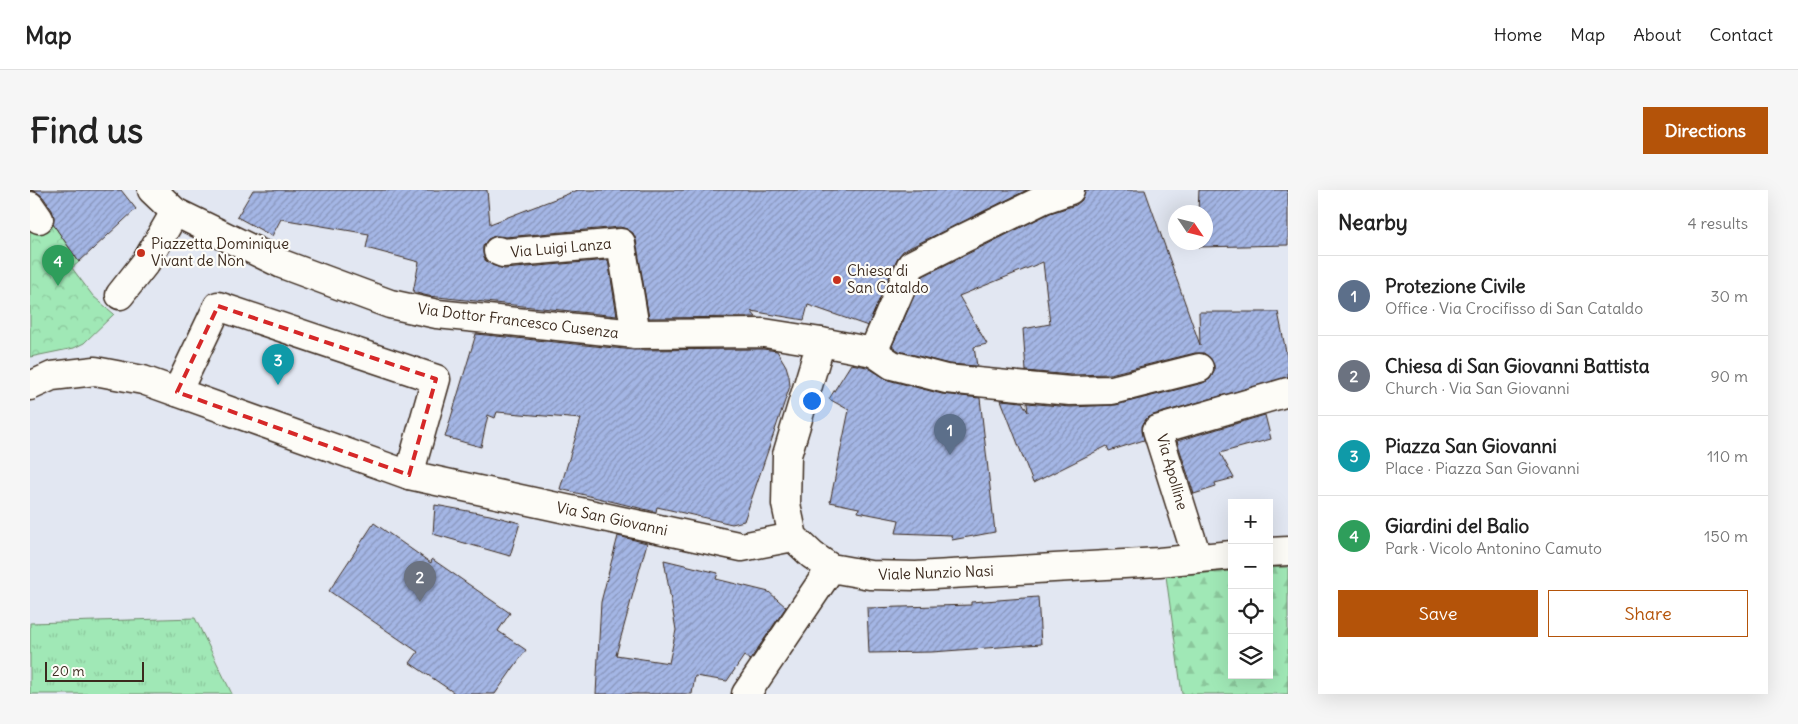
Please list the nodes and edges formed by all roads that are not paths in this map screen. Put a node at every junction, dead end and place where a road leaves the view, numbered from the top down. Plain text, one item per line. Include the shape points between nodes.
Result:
1 (152, 190) edge
2 (1070, 190) edge
3 (175, 212) junction
4 (498, 251) dead end
5 (120, 295) dead end
6 (636, 334) junction
7 (821, 342) junction
8 (873, 352) junction
9 (1199, 368) dead end
10 (30, 386) edge
11 (177, 392) junction
12 (1288, 392) edge
13 (420, 477) junction
14 (792, 537) junction
15 (1288, 551) edge
16 (1273, 552) edge
17 (1228, 555) edge
18 (1197, 557) junction
19 (830, 568) junction
20 (746, 694) edge

1 - 3 street, Via Dottor Francesco Cusenza
2 - 8 street via 1044,199 911,265
3 - 5 street via 146,262
3 - 6 street, Via Dottor Francesco Cusenza via 282,264 390,304 437,314
4 - 6 street, Via Luigi Lanza via 620,243
6 - 7 street, Via Dottor Francesco Cusenza via 764,333
7 - 8 street, Via Dottor Francesco Cusenza
7 - 14 street via 787,455 786,504
8 - 9 street via 892,365 946,379 1070,390 1112,390
10 - 11 street, Via San Giovanni via 52,376 95,371 143,380
11 - 13 street, Via San Giovanni
11 - 13 street via 218,306 436,379
12 - 18 street, Via Apolline via 1157,430
13 - 14 street, Via San Giovanni via 742,547
14 - 19 street, Viale Nunzio Nasi
15 - 16 street
17 - 18 street, Viale Nunzio Nasi
18 - 19 street, Viale Nunzio Nasi via 916,576 870,575
19 - 20 street

